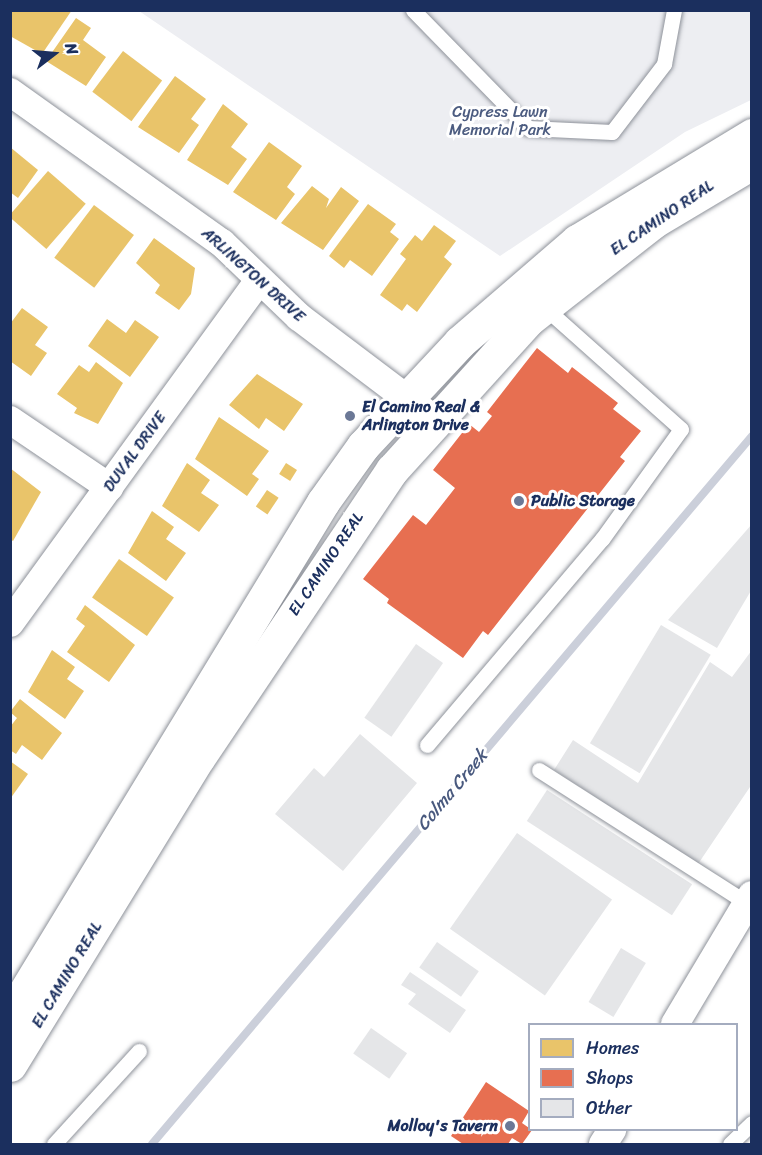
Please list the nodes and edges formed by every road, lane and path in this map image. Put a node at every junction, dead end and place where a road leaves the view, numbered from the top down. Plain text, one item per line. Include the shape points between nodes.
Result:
1 (413, 10) edge
2 (674, 10) edge
3 (10, 92) edge
4 (752, 135) edge
5 (752, 163) edge
6 (259, 280) junction
7 (544, 307) junction
8 (405, 398) junction
9 (434, 419) junction
10 (10, 420) edge
11 (109, 487) junction
12 (10, 623) edge
13 (427, 745) dead end
14 (539, 770) dead end
15 (749, 899) edge
16 (10, 1016) edge
17 (676, 1023) edge
18 (139, 1051) dead end
19 (10, 1065) edge
20 (752, 1123) edge
21 (611, 1131) edge
22 (54, 1144) edge
23 (603, 1144) edge
24 (730, 1144) edge

1 - 2 lane via 528,128 612,132 664,64
3 - 6 street, ARLINGTON DRIVE via 222,243
4 - 8 main road, EL CAMINO REAL via 578,241 508,296
5 - 7 main road, EL CAMINO REAL via 653,222
6 - 8 street, ARLINGTON DRIVE
6 - 11 street, DUVAL DRIVE
7 - 9 main road, EL CAMINO REAL
7 - 13 lane via 681,429 602,539
8 - 9 street, ARLINGTON DRIVE
8 - 16 main road, EL CAMINO REAL via 323,502
9 - 19 main road, EL CAMINO REAL via 352,525 212,737
10 - 11 street
11 - 12 street, DUVAL DRIVE
14 - 15 lane
15 - 17 street
18 - 22 lane
20 - 24 lane
21 - 23 street

